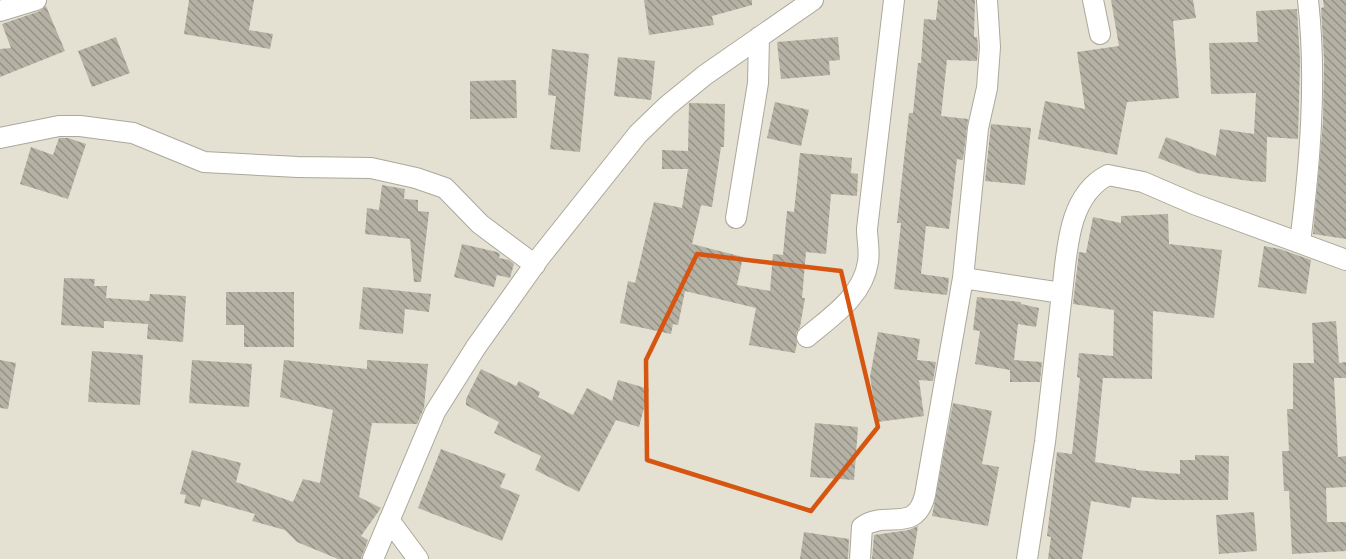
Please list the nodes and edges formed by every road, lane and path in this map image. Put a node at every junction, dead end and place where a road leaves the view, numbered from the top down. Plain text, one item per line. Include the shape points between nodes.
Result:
1 (36, 0) edge
2 (813, 0) edge
3 (894, 0) edge
4 (987, 0) edge
5 (1093, 0) edge
6 (1308, 0) edge
7 (0, 11) edge
8 (1100, 34) dead end
9 (759, 37) junction
10 (0, 138) edge
11 (736, 218) dead end
12 (1300, 243) junction
13 (1346, 261) edge
14 (535, 265) junction
15 (963, 278) junction
16 (1062, 293) junction
17 (807, 337) dead end
18 (389, 520) junction
19 (373, 559) edge
20 (418, 559) edge
21 (860, 559) edge
22 (1027, 559) edge

1 - 7 street
2 - 9 street
3 - 17 street via 864,280 854,296
4 - 15 street via 987,88 978,128
5 - 8 street
6 - 12 street via 1312,93
9 - 11 street via 758,83
9 - 14 street via 705,75 638,134
10 - 14 street via 59,126 80,126 134,133 204,162 371,168 416,178 444,188 480,224
12 - 13 street
12 - 16 street via 1143,182 1108,175 1094,183 1079,207 1069,237
14 - 18 street via 435,412
15 - 16 street
15 - 21 street via 922,505 912,517 877,519 862,527
16 - 22 street
18 - 19 street
18 - 20 street

